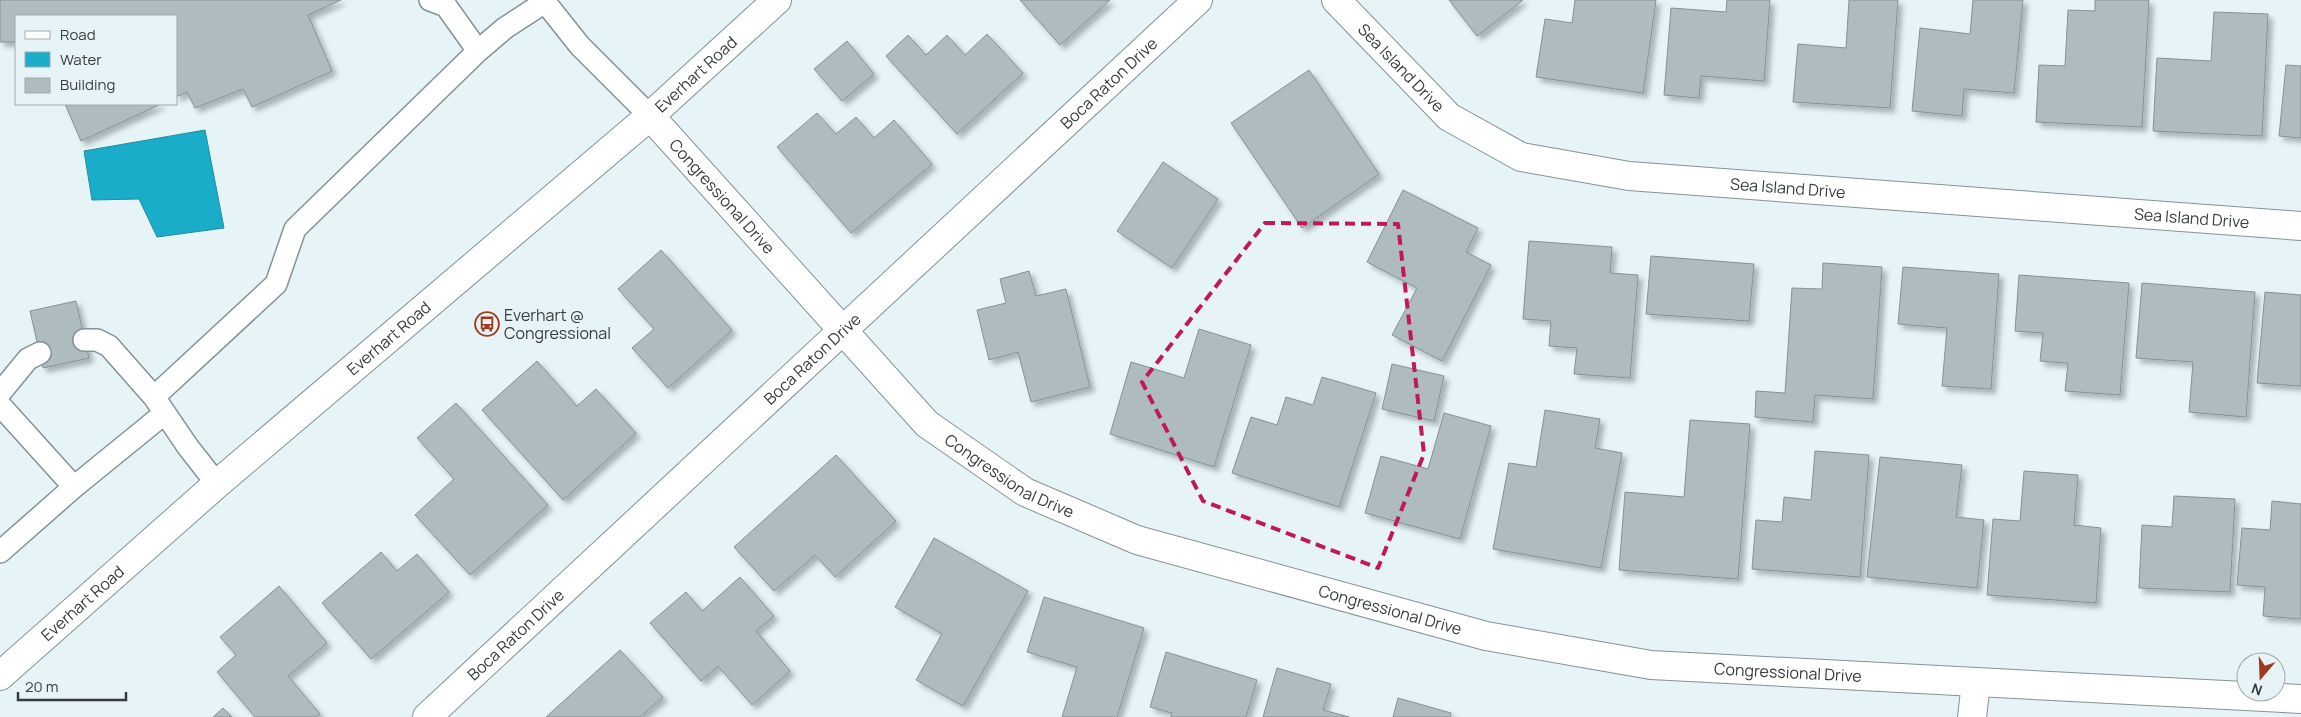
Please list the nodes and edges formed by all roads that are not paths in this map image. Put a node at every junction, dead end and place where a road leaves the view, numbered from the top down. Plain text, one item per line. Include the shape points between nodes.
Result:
1 (777, 0) edge
2 (1198, 0) edge
3 (1336, 0) edge
4 (547, 1) edge
5 (441, 2) edge
6 (478, 51) junction
7 (650, 116) junction
8 (2301, 226) edge
9 (843, 332) junction
10 (84, 340) dead end
11 (40, 353) dead end
12 (0, 393) edge
13 (159, 405) junction
14 (0, 406) edge
15 (217, 484) junction
16 (74, 487) junction
17 (0, 552) edge
18 (0, 676) edge
19 (1976, 683) junction
20 (2301, 699) edge
21 (427, 717) edge
22 (1972, 717) edge

1 - 7 street, Everhart Road
2 - 9 street, Boca Raton Drive
3 - 8 street, Sea Island Drive via 1449,117 1521,158 1629,176
4 - 6 lane via 505,28
4 - 7 lane via 580,46
5 - 6 lane
6 - 13 lane via 295,229 276,284
7 - 9 street, Congressional Drive
7 - 15 street, Everhart Road
9 - 19 street, Congressional Drive via 927,424 1025,492 1137,540 1486,636 1641,663
9 - 21 street, Boca Raton Drive
10 - 13 lane via 97,340 109,346
11 - 12 lane via 28,359
13 - 15 lane
13 - 16 lane
14 - 16 lane
15 - 18 street, Everhart Road
16 - 17 lane
19 - 20 street, Congressional Drive
19 - 22 street

